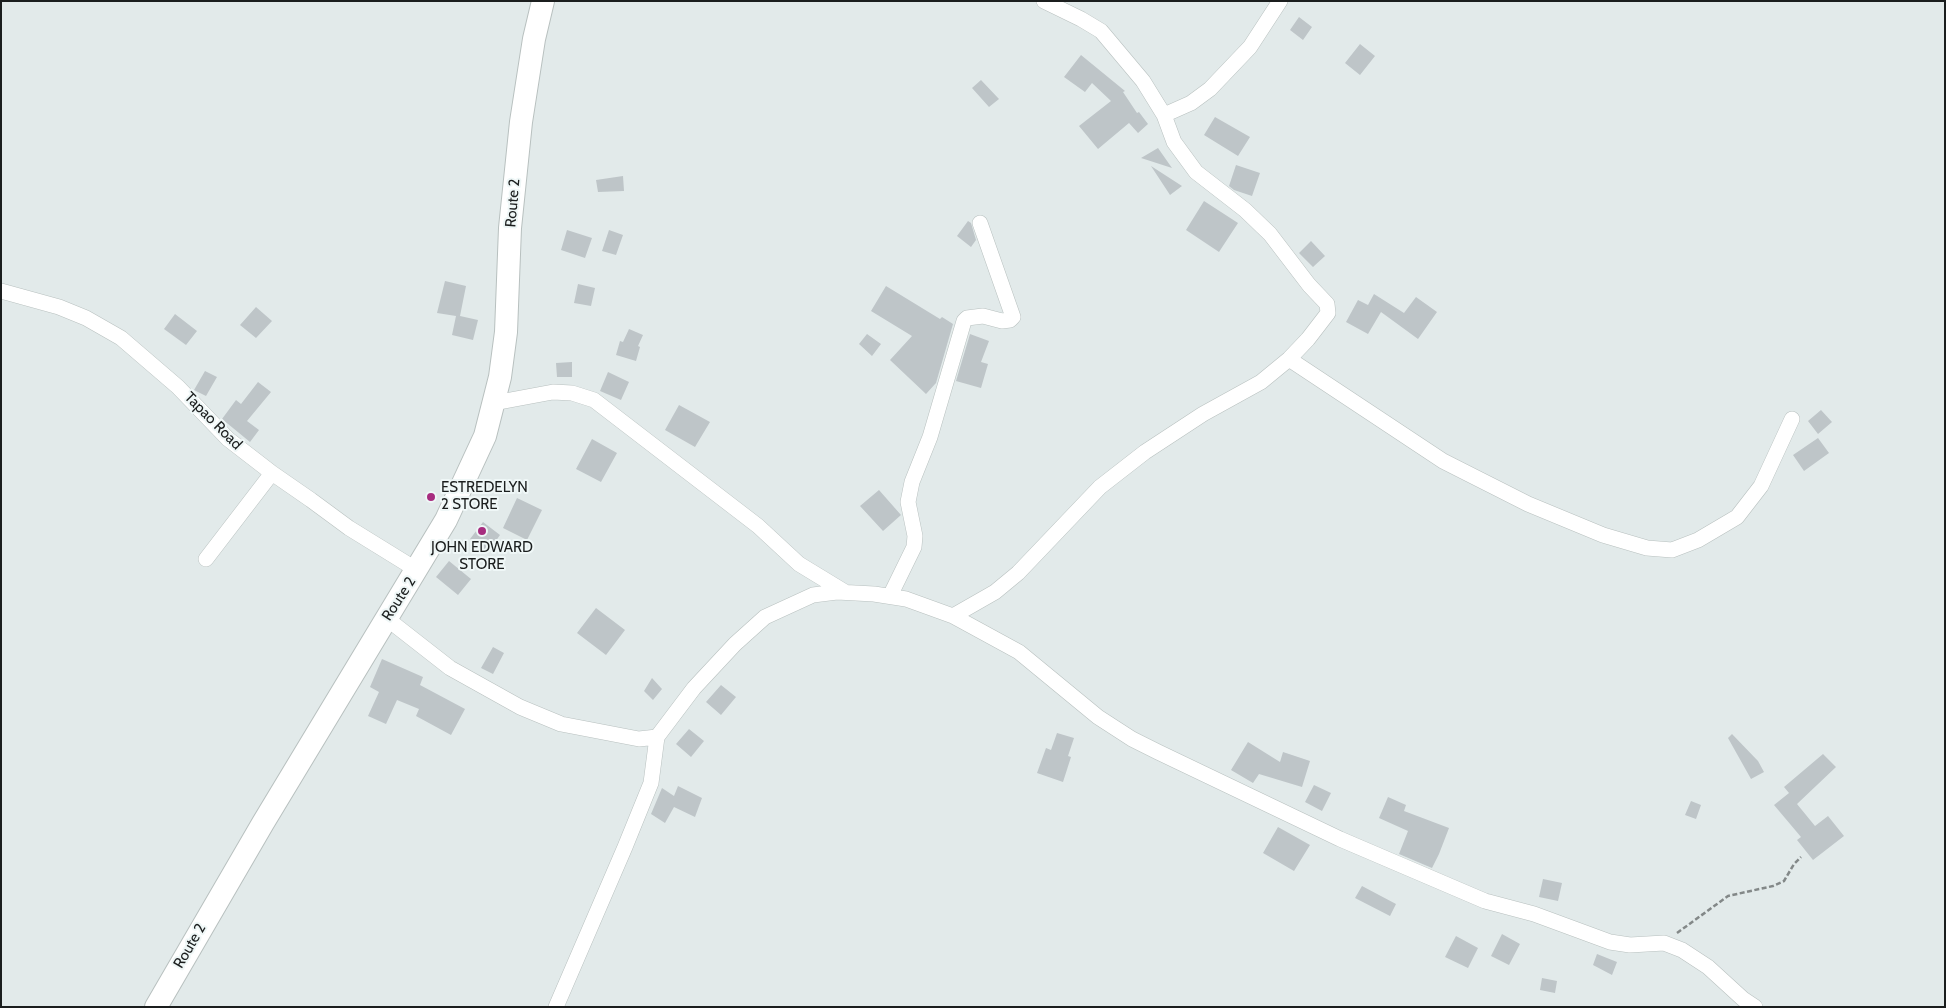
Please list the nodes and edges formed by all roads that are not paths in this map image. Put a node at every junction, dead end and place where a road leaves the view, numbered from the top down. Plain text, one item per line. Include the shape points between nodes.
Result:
1 (543, 1) edge
2 (1044, 1) edge
3 (1280, 1) edge
4 (1164, 115) junction
5 (980, 223) dead end
6 (1, 291) edge
7 (1289, 359) junction
8 (494, 403) junction
9 (1792, 419) dead end
10 (272, 474) junction
11 (206, 559) dead end
12 (417, 570) junction
13 (845, 592) junction
14 (890, 596) junction
15 (953, 616) junction
16 (386, 618) junction
17 (657, 736) junction
18 (156, 1007) edge
19 (556, 1007) edge
20 (1755, 1007) edge

1 - 8 highway, Route 2 via 521,122 510,228 506,332
2 - 4 street via 1100,31 1143,81
3 - 4 street via 1250,47 1210,89 1191,104
4 - 7 street via 1174,142 1196,172 1270,234 1327,304 1328,313
5 - 14 street via 1013,317 1002,321 983,316 964,321 930,437 912,482 908,502 914,547
6 - 10 street, Tapao Road via 86,318 121,338 178,387 228,439
7 - 9 street via 1443,461 1528,504 1603,535 1647,548 1672,550 1698,540 1737,517 1761,486
7 - 15 street via 1261,382 1203,414 1145,452 1100,487 1018,573 995,592
8 - 12 highway, Route 2 via 486,436 465,483
8 - 13 street via 552,392 572,393 594,400 758,526 799,564
10 - 11 street
10 - 12 street, Tapao Road via 349,528
12 - 16 highway, Route 2
13 - 14 street
13 - 17 street via 813,595 754,626 694,688
14 - 15 street
15 - 20 street via 1018,652 1098,717 1132,739 1340,840 1485,901 1534,914 1610,942 1630,945 1664,943 1682,950 1708,967
16 - 17 street via 450,668 561,724 639,739
16 - 18 highway, Route 2
17 - 19 street via 651,783

